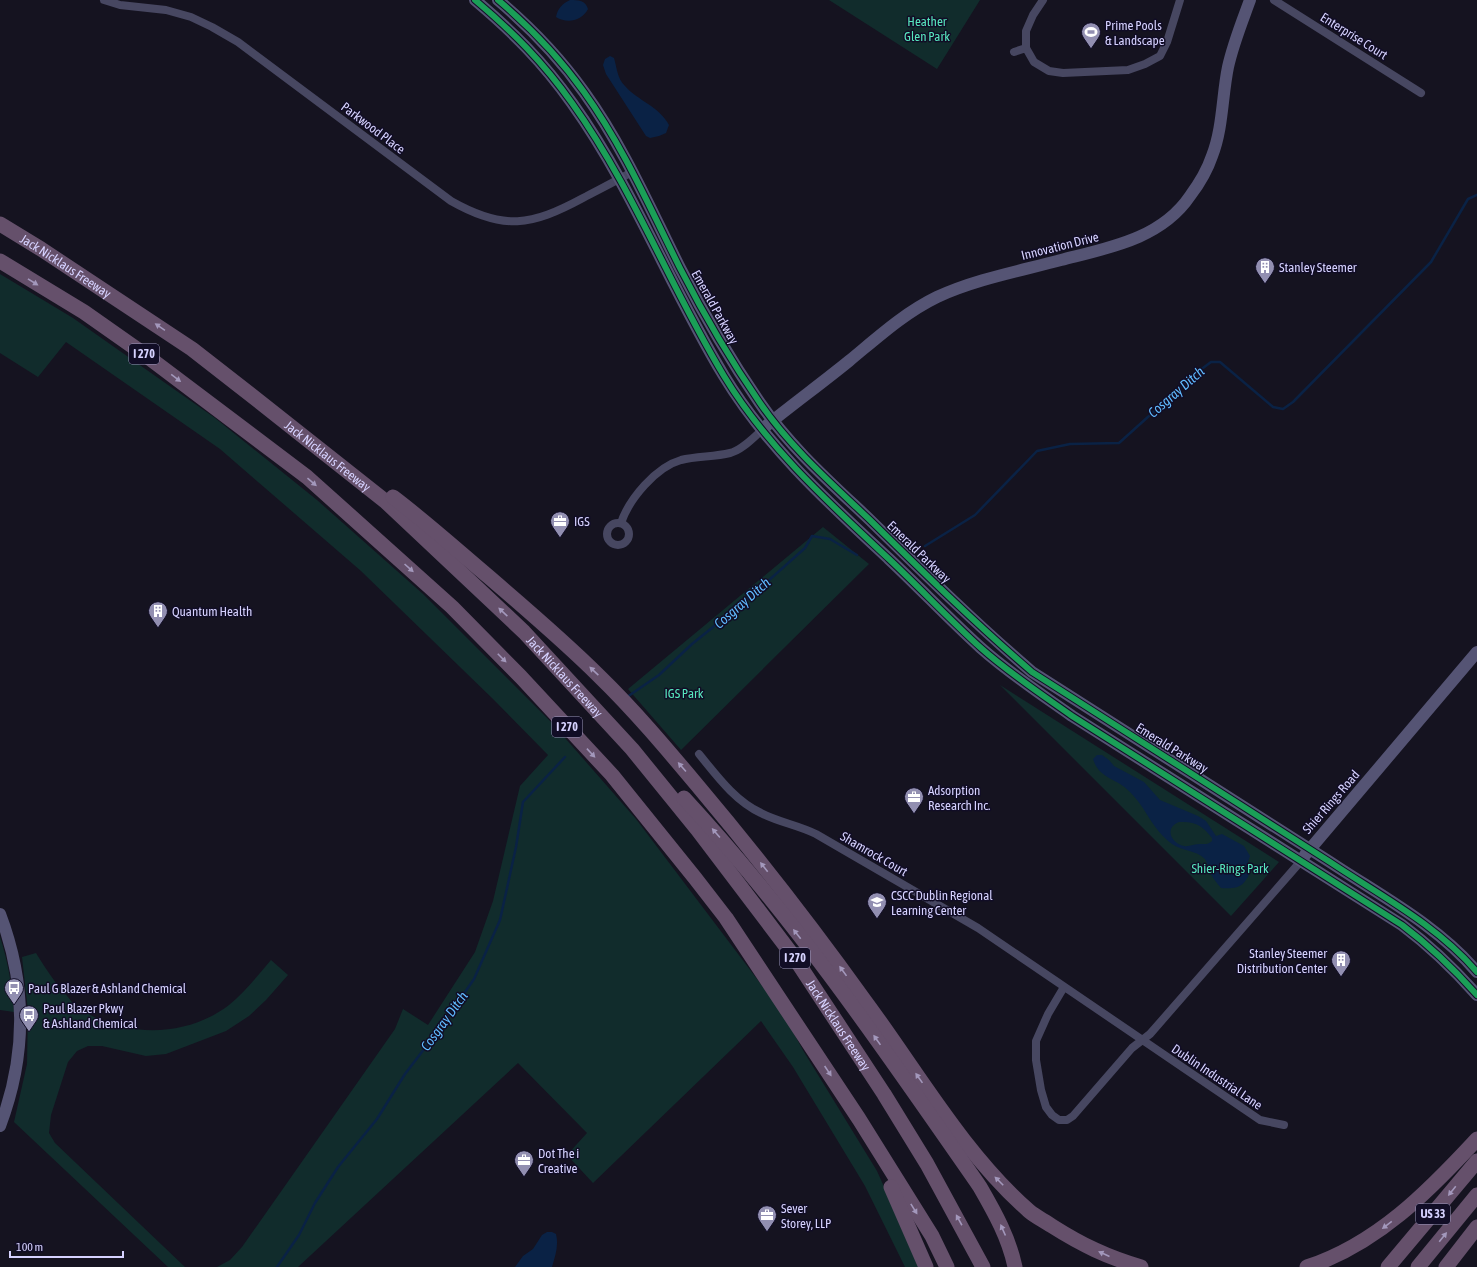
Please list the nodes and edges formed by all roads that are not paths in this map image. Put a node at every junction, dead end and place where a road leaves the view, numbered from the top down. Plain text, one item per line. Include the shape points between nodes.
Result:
1 (104, 0) edge
2 (475, 0) edge
3 (498, 0) edge
4 (1043, 0) edge
5 (1180, 0) edge
6 (1250, 0) edge
7 (1274, 0) edge
8 (1026, 48) junction
9 (1014, 52) dead end
10 (1421, 93) dead end
11 (632, 172) junction
12 (620, 179) junction
13 (0, 224) edge
14 (0, 261) edge
15 (192, 349) junction
16 (773, 421) junction
17 (762, 430) junction
18 (621, 523) dead end
19 (1477, 652) edge
20 (589, 702) junction
21 (699, 754) dead end
22 (1310, 849) junction
23 (1301, 861) junction
24 (0, 914) edge
25 (1477, 972) edge
26 (1064, 987) junction
27 (1477, 995) edge
28 (1142, 1040) junction
29 (850, 1104) junction
30 (1284, 1125) dead end
31 (0, 1126) edge
32 (1477, 1139) edge
33 (1477, 1161) edge
34 (1477, 1195) edge
35 (1477, 1227) edge
36 (926, 1267) edge
37 (947, 1267) edge
38 (983, 1267) edge
39 (1014, 1267) edge
40 (1141, 1267) edge
41 (1307, 1267) edge
42 (1388, 1267) edge
43 (1418, 1267) edge
44 (1446, 1267) edge

1 - 12 street, Parkwood Place via 120,5 166,10 191,17 212,27 238,42 451,201 477,215 505,221 535,219 561,210
2 - 12 main road, Emerald Parkway via 509,29 542,64 573,103
3 - 11 main road, Emerald Parkway via 519,18 571,74 605,123
4 - 8 street via 1026,31
5 - 8 street via 1160,56 1128,70 1063,73 1049,71 1034,62
6 - 16 main road, Innovation Drive via 1228,66 1218,137 1212,157 1189,199 1173,216 1145,235 1131,241 1013,272 936,298 892,326
7 - 10 street, Enterprise Court
8 - 9 street
11 - 12 street, Parkwood Place
11 - 16 main road, Emerald Parkway via 718,336
12 - 17 main road, Emerald Parkway via 721,370
15 -> 13 highway, Jack Nicklaus Freeway / I 270 via 41,248
14 -> 29 highway, I 270 via 84,312 148,357 307,477 452,607 612,775 695,878 726,918
20 -> 15 highway, Jack Nicklaus Freeway / I 270 via 524,632 385,502
40 -> 15 highway via 1081,1244 1031,1213 986,1168 759,860 665,748 599,676 419,517 319,439
16 - 17 main road, Innovation Drive
16 - 22 main road, Emerald Parkway via 798,450 916,566 1032,672
17 - 18 street via 731,453 670,464 654,476 631,501
17 - 23 main road, Emerald Parkway via 786,458 868,540 982,649 1023,683
19 - 22 main road, Shier Rings Road
38 -> 20 highway, Jack Nicklaus Freeway / I 270 via 927,1164 794,957 692,822 632,749
39 -> 20 highway via 1007,1240 996,1214 980,1188 855,1009 748,870 646,756
21 - 26 street, Shamrock Court via 721,781 750,806 761,813 816,834 978,928
22 - 23 main road, Shier Rings Road
22 - 25 main road, Emerald Parkway via 1420,920 1445,940
23 - 27 main road, Emerald Parkway via 1402,925 1435,950
23 - 28 street, Shier Rings Road
24 - 31 main road via 15,962 21,1025 17,1068 8,1106
26 - 28 street, Shamrock Court
26 - 28 street, Shier Rings Road via 1036,1041 1036,1060 1044,1102 1059,1120 1067,1120 1073,1116 1132,1048
28 - 30 street, Dublin Industrial Lane via 1260,1120
29 - 36 highway via 898,1200
29 -> 37 highway, I 270 via 932,1236
32 -> 41 highway via 1417,1200 1377,1232 1355,1246
33 -> 42 highway, US 33
43 -> 34 highway, US 33
35 - 44 highway

